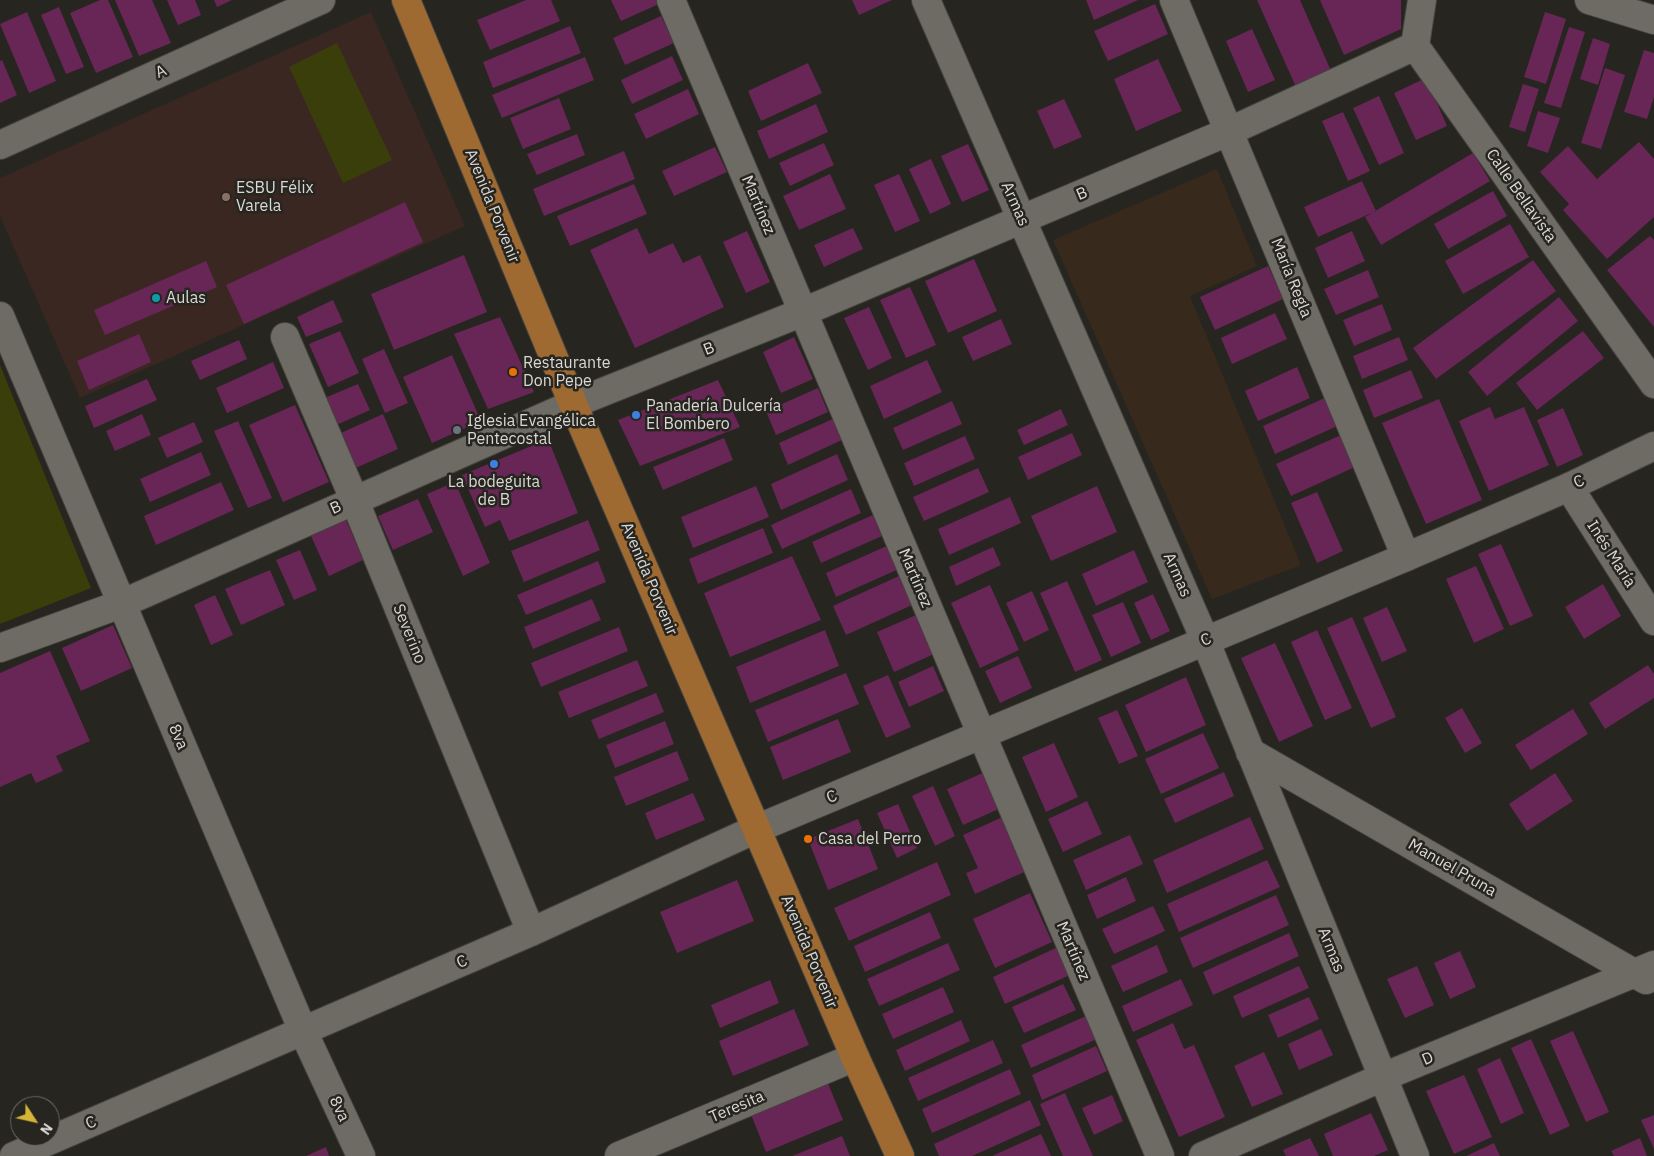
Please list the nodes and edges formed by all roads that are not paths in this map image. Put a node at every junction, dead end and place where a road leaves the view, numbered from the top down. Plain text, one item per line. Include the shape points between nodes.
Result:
1 (321, 0) edge
2 (406, 0) edge
3 (671, 0) edge
4 (926, 0) edge
5 (1174, 0) edge
6 (1422, 0) edge
7 (1589, 0) edge
8 (1654, 20) edge
9 (1416, 46) junction
10 (1230, 131) junction
11 (0, 145) edge
12 (1022, 219) junction
13 (803, 312) junction
14 (0, 316) edge
15 (285, 337) dead end
16 (1654, 384) edge
17 (573, 404) junction
18 (1654, 446) edge
19 (1569, 487) junction
20 (354, 499) junction
21 (1406, 557) junction
22 (121, 604) junction
23 (1654, 621) edge
24 (1205, 640) junction
25 (0, 648) edge
26 (982, 736) junction
27 (1250, 752) junction
28 (756, 829) junction
29 (531, 932) junction
30 (1647, 974) edge
31 (303, 1031) junction
32 (855, 1058) junction
33 (1383, 1077) junction
34 (14, 1156) edge
35 (361, 1156) edge
36 (619, 1156) edge
37 (900, 1156) edge
38 (1160, 1156) edge
39 (1203, 1156) edge
40 (1415, 1156) edge

1 - 11 street, A
2 - 17 main road, Avenida Porvenir
3 - 13 street, Martínez
4 - 12 street, Armas
5 - 10 street, María Regla
6 - 9 street
7 - 8 street
9 - 10 street, B
9 - 16 street, Calle Bellavista
10 - 12 street, B
10 - 21 street, María Regla
12 - 13 street, B
12 - 24 street, Armas
13 - 17 street, B
13 - 26 street, Martínez
14 - 22 street, 8va
15 - 20 street, Severino
17 - 20 street, B
17 - 28 main road, Avenida Porvenir
18 - 19 street, C
19 - 21 street, C
19 - 23 street, Inés María
20 - 22 street, B
20 - 29 street, Severino
21 - 24 street, C
22 - 25 street, B
22 - 31 street, 8va
24 - 26 street, C
24 - 27 street, Armas
26 - 28 street, C
26 - 38 street, Martínez
27 - 30 street, Manuel Pruna
27 - 33 street, Armas
28 - 29 street, C
28 - 32 main road, Avenida Porvenir
29 - 31 street, C
30 - 33 street, D
31 - 34 street, C
31 - 35 street, 8va
32 - 36 street, Teresita
32 - 37 main road, Avenida Porvenir
33 - 39 street, D
33 - 40 street, Armas

